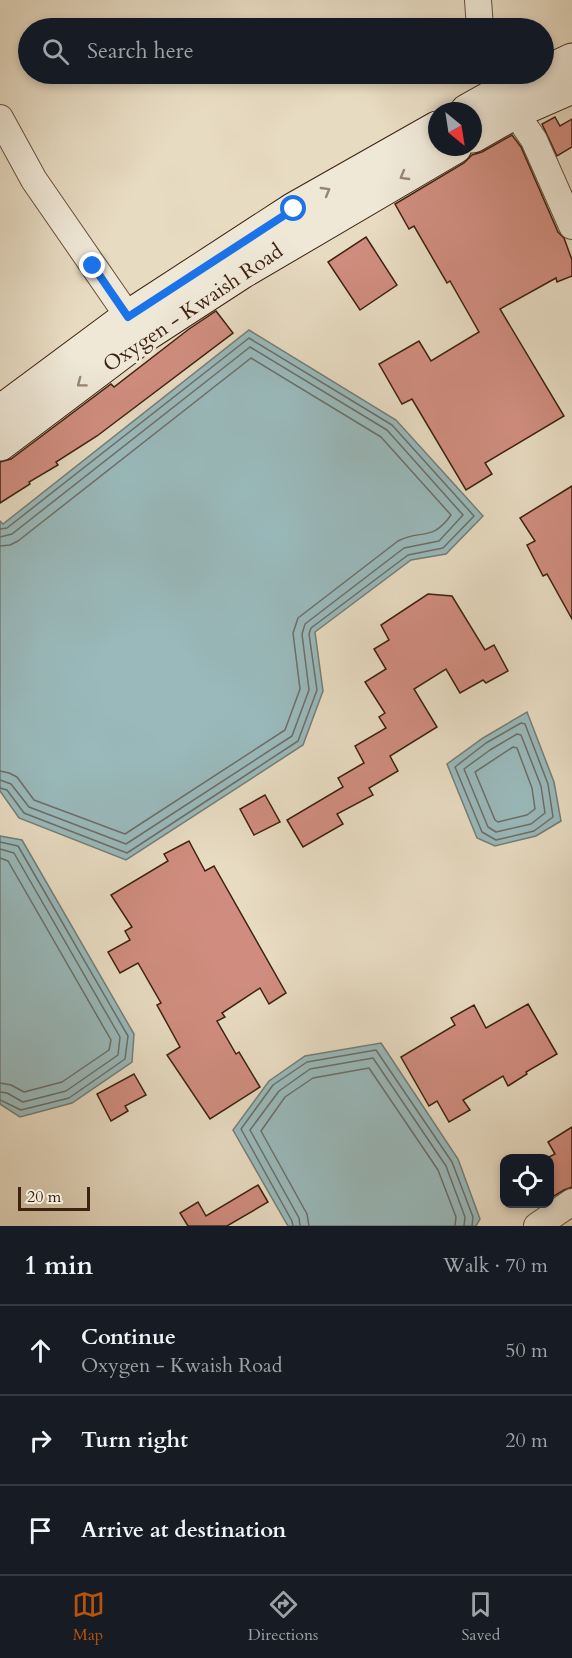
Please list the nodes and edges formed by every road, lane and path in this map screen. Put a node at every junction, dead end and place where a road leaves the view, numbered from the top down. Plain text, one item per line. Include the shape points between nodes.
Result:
1 (478, 0) edge
2 (479, 18) edge
3 (572, 60) edge
4 (554, 68) edge
5 (520, 84) edge
6 (572, 87) edge
7 (502, 93) edge
8 (482, 103) edge
9 (0, 118) edge
10 (482, 123) edge
11 (428, 133) edge
12 (439, 156) edge
13 (572, 226) edge
14 (135, 327) junction
15 (0, 412) edge
16 (0, 444) edge
17 (572, 1202) edge
18 (537, 1226) edge

1 - 2 street
3 - 4 main road
5 - 7 main road
6 - 7 main road
7 - 8 main road
7 - 10 main road
7 - 13 street via 534,140
9 - 14 street via 34,180
14 -> 11 main road, Oxygen - Kwaish Road via 294,209
12 -> 14 main road, Oxygen - Kwaish Road via 242,272
14 - 15 main road, Oxygen - Kwaish Road
14 -> 16 main road, Oxygen - Kwaish Road
17 - 18 street

